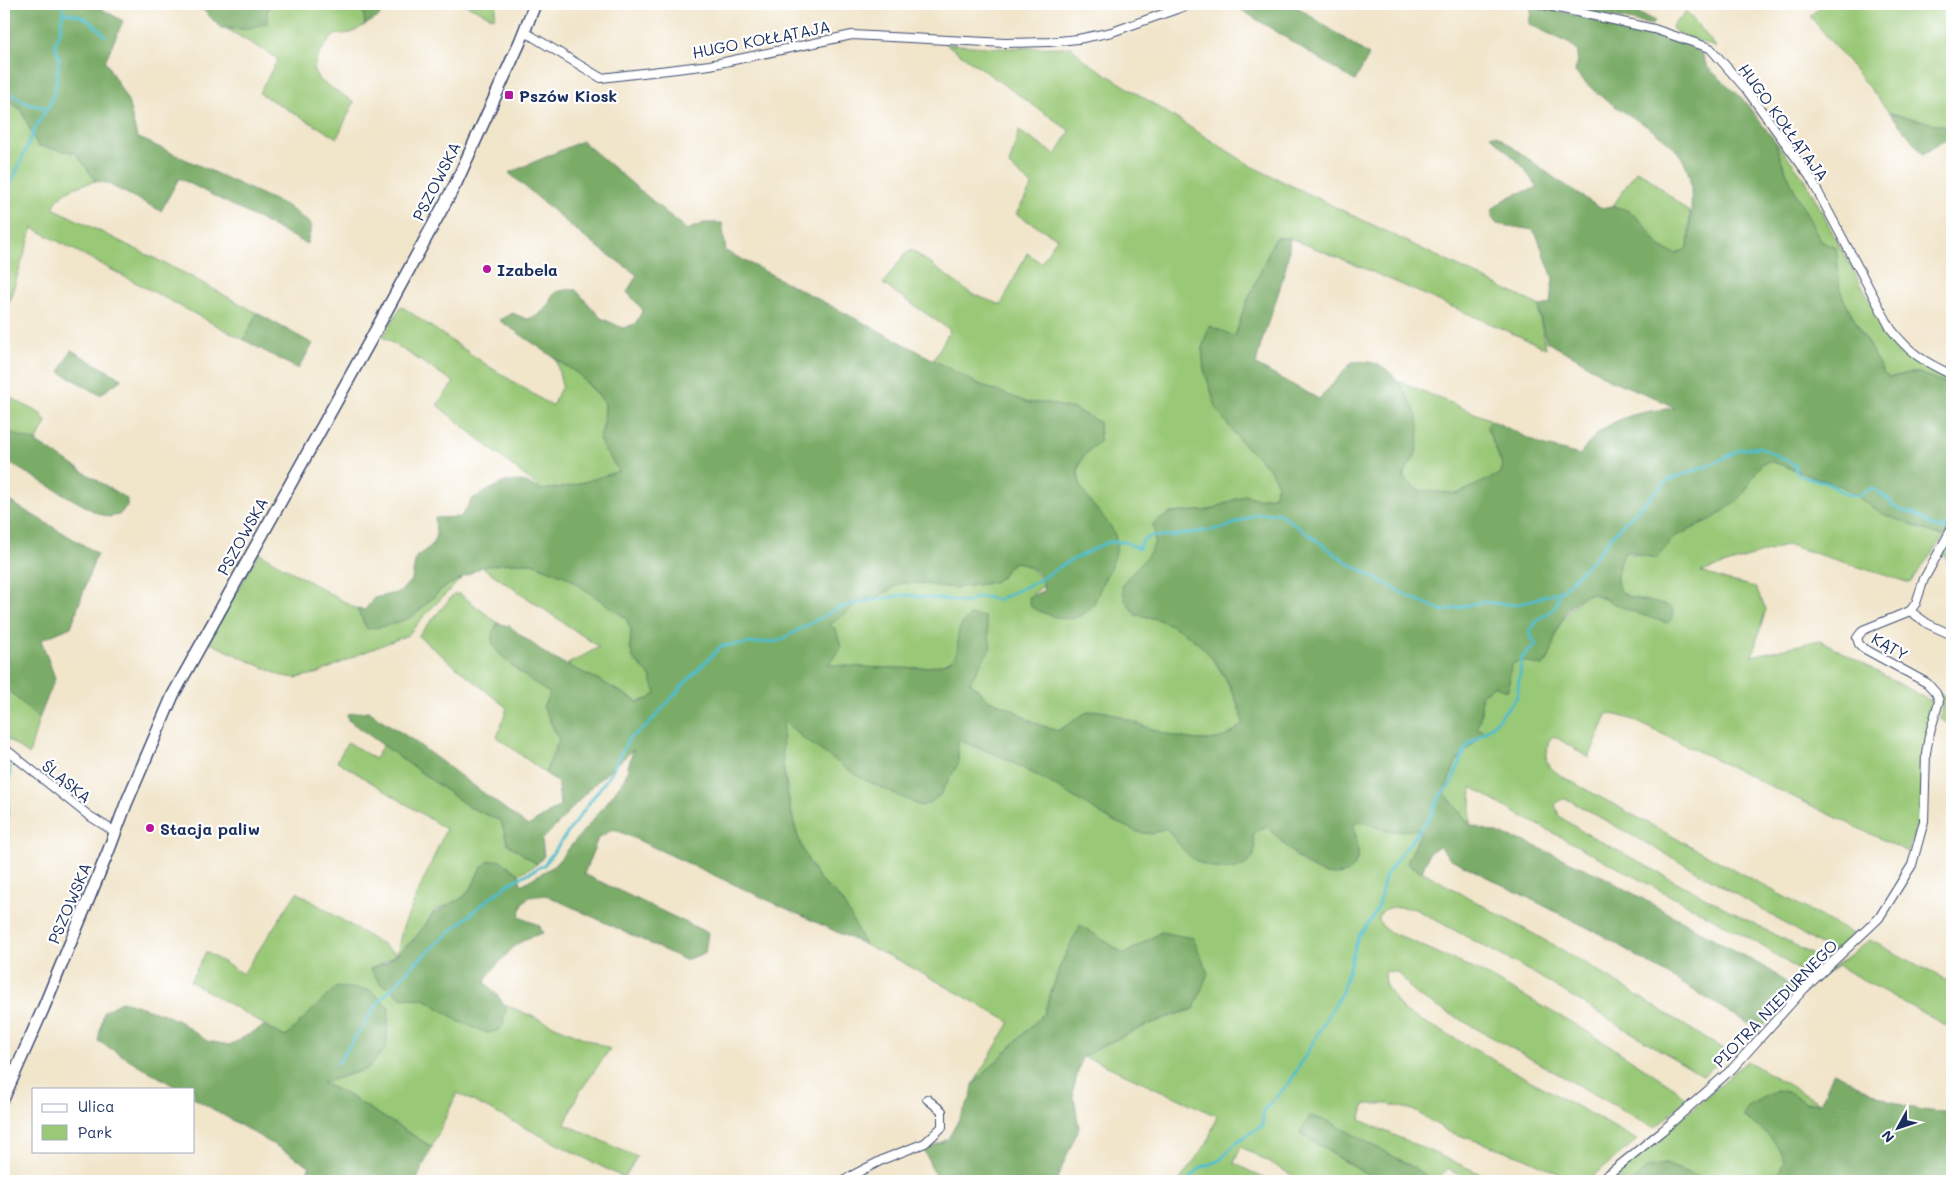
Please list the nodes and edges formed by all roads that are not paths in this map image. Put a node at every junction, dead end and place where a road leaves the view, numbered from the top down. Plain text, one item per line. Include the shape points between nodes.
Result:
1 (535, 4) edge
2 (1191, 4) edge
3 (1540, 4) edge
4 (525, 32) junction
5 (1952, 375) edge
6 (1952, 528) edge
7 (1910, 611) junction
8 (1952, 635) edge
9 (1936, 693) joint
10 (4, 748) edge
11 (116, 832) junction
12 (4, 1097) edge
13 (927, 1099) dead end
14 (844, 1181) edge
15 (1600, 1181) edge

1 - 4 main road, PSZOWSKA
2 - 4 street, HUGO KOŁŁĄTAJA via 1112,32 1078,39 1005,43 852,35 710,66 601,78
3 - 5 street, HUGO KOŁŁĄTAJA via 1654,29 1710,48 1746,89 1810,177 1891,329 1905,347
4 - 11 main road, PSZOWSKA via 456,183 173,695
6 - 7 street
7 - 8 street
7 - 9 street, KĄTY via 1863,630 1858,634 1858,641 1863,648 1927,683
9 - 15 street, PIOTRA NIEDURNEGO via 1938,705 1926,754 1924,812 1912,865 1880,918 1804,989 1732,1069
10 - 11 street, ŚLĄSKA via 88,815
11 - 12 main road, PSZOWSKA
13 - 14 street via 942,1111 942,1127 925,1143 884,1159

